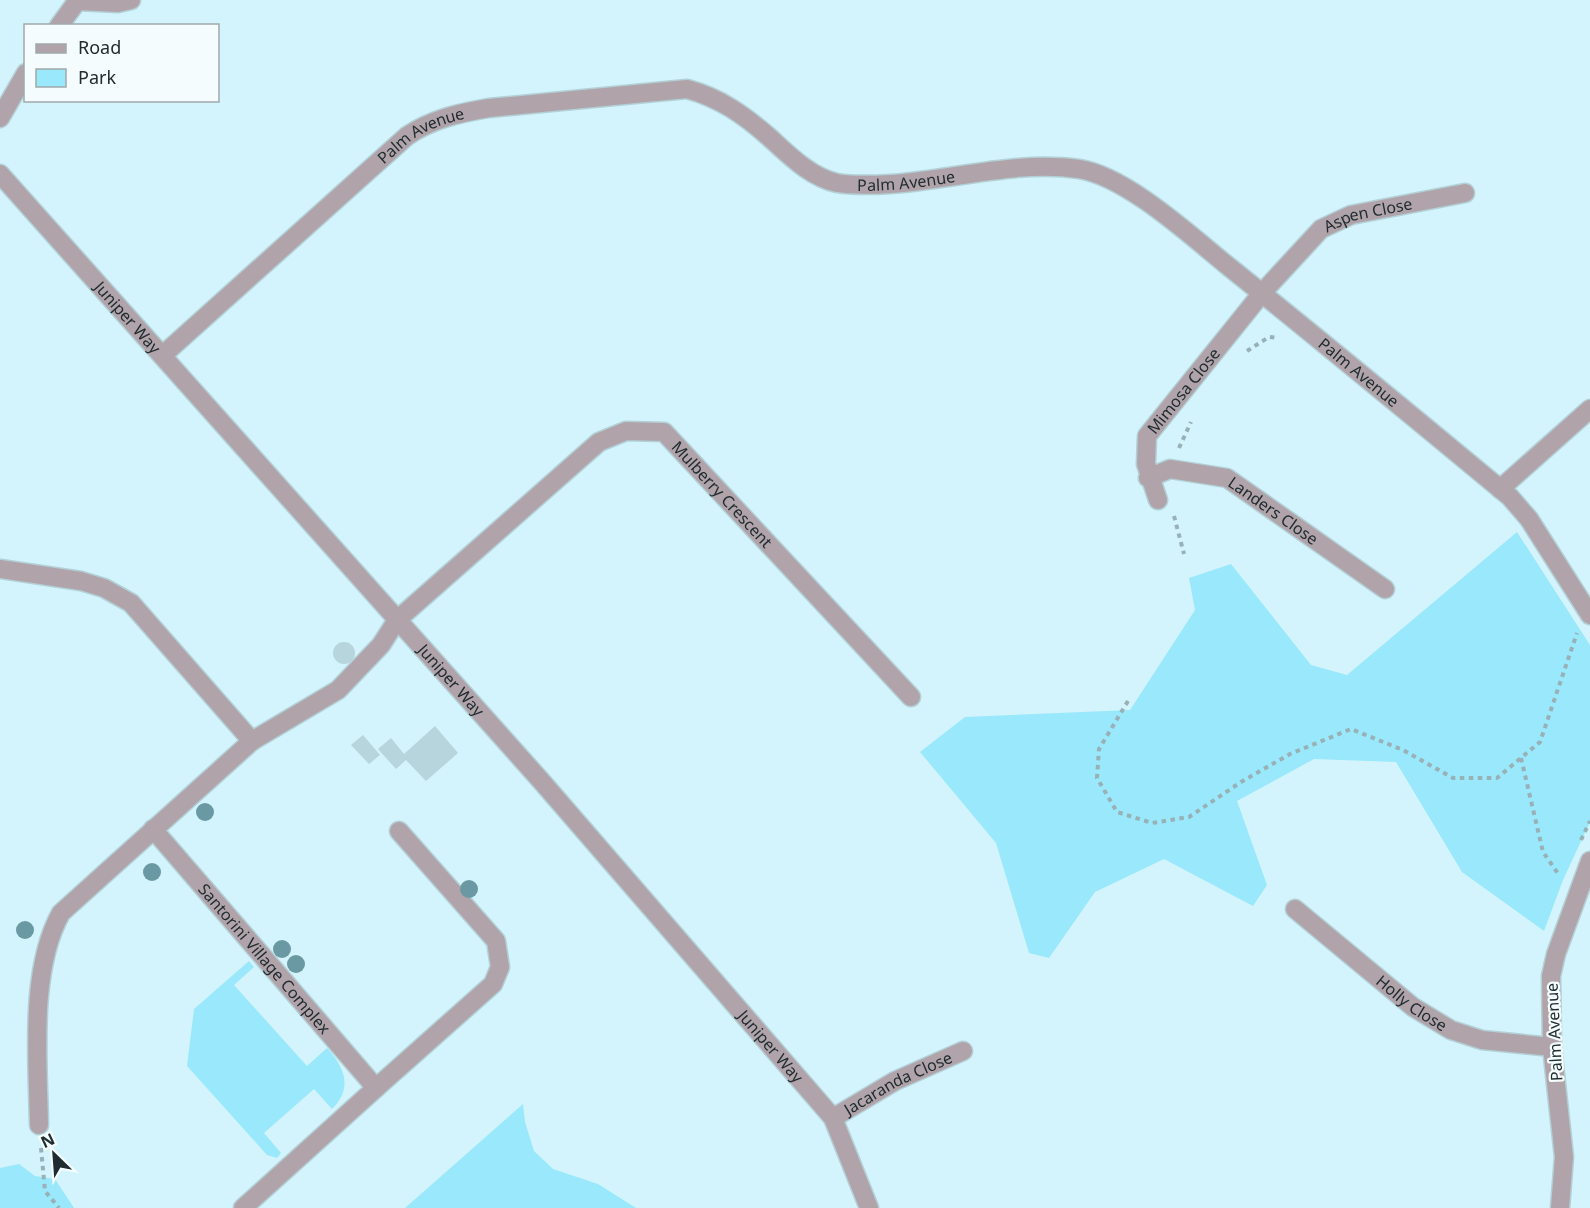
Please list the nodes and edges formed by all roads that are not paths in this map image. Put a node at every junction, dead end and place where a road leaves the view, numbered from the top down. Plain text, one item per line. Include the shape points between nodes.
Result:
1 (131, 0) edge
2 (77, 1) edge
3 (60, 24) edge
4 (24, 76) edge
5 (0, 118) edge
6 (0, 174) edge
7 (1465, 193) dead end
8 (1262, 293) junction
9 (164, 354) junction
10 (1590, 410) edge
11 (1148, 478) junction
12 (1500, 489) junction
13 (1158, 500) road end
14 (0, 569) edge
15 (1385, 589) dead end
16 (1590, 615) edge
17 (397, 621) junction
18 (911, 697) dead end
19 (252, 741) junction
20 (153, 829) junction
21 (399, 831) dead end
22 (1590, 861) edge
23 (1295, 909) dead end
24 (1552, 1047) junction
25 (963, 1051) dead end
26 (376, 1088) junction
27 (833, 1118) junction
28 (39, 1125) road end
29 (243, 1208) edge
30 (869, 1208) edge
31 (1560, 1208) edge

1 - 2 street
2 - 3 street
4 - 5 street
6 - 9 street, Juniper Way
7 - 8 street, Aspen Close via 1339,219 1321,229
8 - 9 street, Palm Avenue via 1179,227 1101,175 1082,169 1033,167 903,183 837,183 818,176 716,98 674,89 489,108 428,123 407,136
8 - 11 street, Mimosa Close via 1147,436 1144,453
8 - 12 street, Palm Avenue
9 - 17 street, Juniper Way
10 - 12 street
11 - 13 street, Mimosa Close
11 - 15 street, Landers Close via 1170,469 1227,478
12 - 16 street, Palm Avenue via 1528,519
14 - 19 street via 81,581 131,603
17 - 18 street, Mulberry Crescent via 586,451 626,431 664,432
17 - 19 street via 381,645 338,690
17 - 27 street, Juniper Way
19 - 20 street
20 - 26 street, Santorini Village Complex
20 - 28 street via 65,909 50,936 40,1002
21 - 26 street via 496,941 500,967 493,984
22 - 24 street, Palm Avenue via 1551,976
23 - 24 street, Holly Close via 1413,1006 1451,1030 1482,1040
24 - 31 street, Palm Avenue via 1564,1157
25 - 27 street, Jacaranda Close via 895,1081
26 - 29 street
27 - 30 street, Juniper Way

